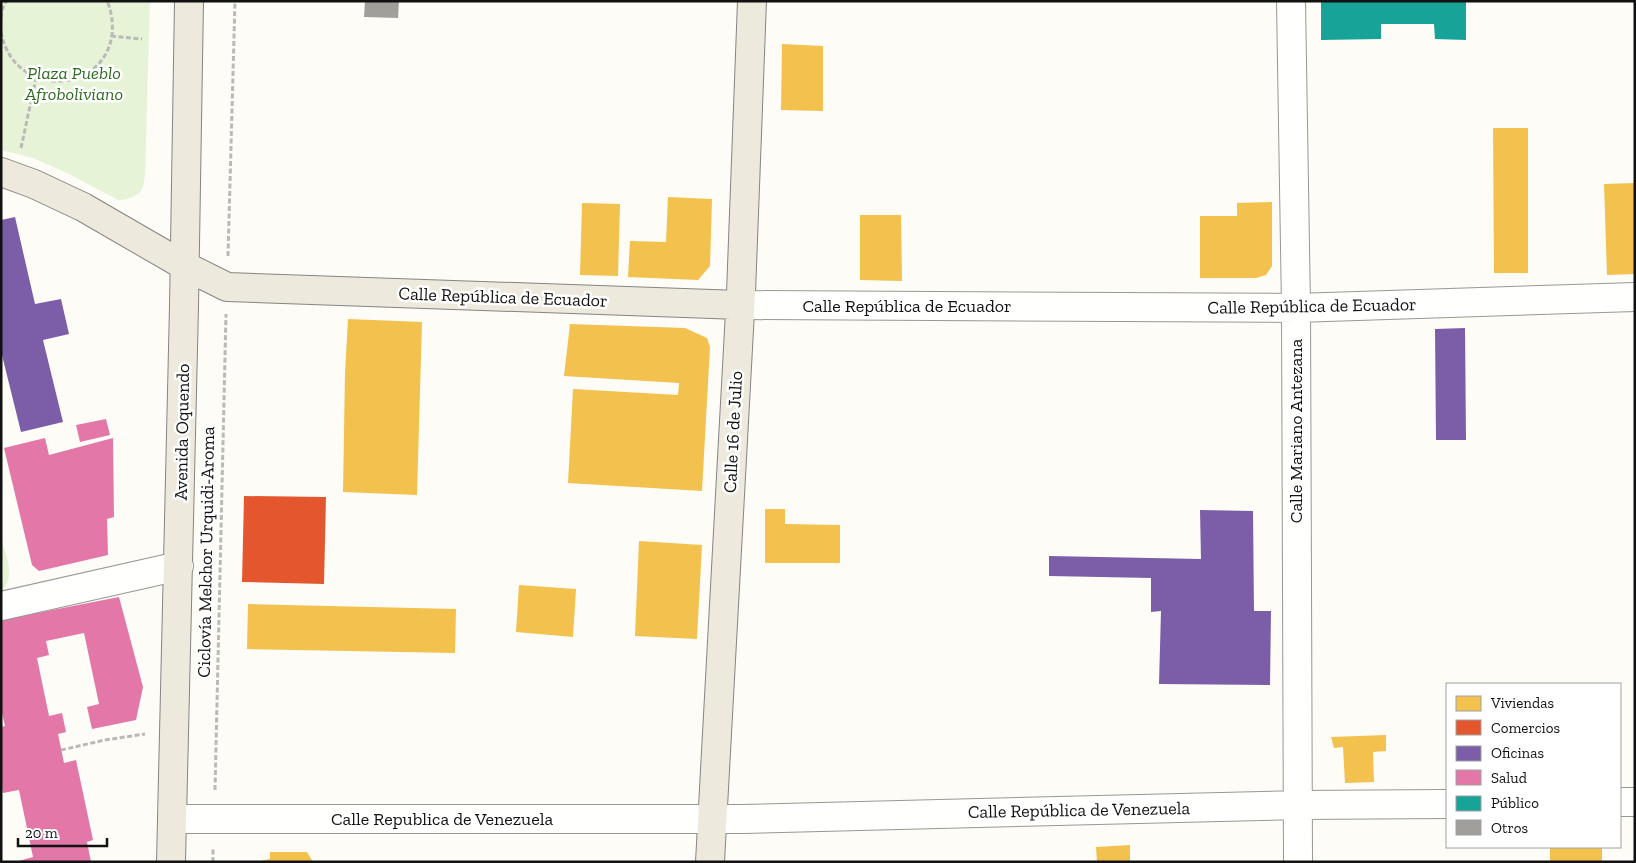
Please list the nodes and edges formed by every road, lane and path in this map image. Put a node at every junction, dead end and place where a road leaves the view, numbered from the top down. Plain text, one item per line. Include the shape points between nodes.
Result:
1 (6, 1) edge
2 (107, 1) edge
3 (189, 1) edge
4 (235, 1) edge
5 (752, 1) edge
6 (1291, 1) edge
7 (1, 18) edge
8 (1, 32) edge
9 (112, 36) junction
10 (142, 39) dead end
11 (2, 44) edge
12 (36, 78) junction
13 (21, 149) dead end
14 (1, 172) edge
15 (228, 256) dead end
16 (185, 266) junction
17 (1635, 297) edge
18 (740, 306) junction
19 (1296, 308) junction
20 (226, 312) dead end
21 (179, 566) junction
22 (1, 606) edge
23 (146, 744) dead end
24 (61, 750) dead end
25 (214, 793) dead end
26 (1621, 802) edge
27 (1635, 802) edge
28 (1446, 804) edge
29 (1298, 805) junction
30 (173, 819) junction
31 (712, 819) junction
32 (171, 862) edge
33 (710, 862) edge
34 (1298, 862) edge

1 - 7 path
2 - 9 path via 113,23
3 - 16 main road, Avenida Oquendo
4 - 15 path
5 - 18 main road, Calle 16 de Julio
6 - 19 street, Calle Mariano Antezana
8 - 11 path
9 - 10 path
9 - 12 path via 104,56 81,76 51,81
11 - 12 path via 22,70
12 - 13 path
14 - 16 main road, Calle República de Ecuador via 83,207
16 - 18 main road, Calle República de Ecuador via 227,287
16 - 21 main road, Avenida Oquendo
17 - 19 street, Calle República de Ecuador
18 - 19 street, Calle República de Ecuador
18 - 31 main road, Calle 16 de Julio
19 - 29 street, Calle Mariano Antezana
20 - 25 path, Ciclovía Melchor Urquidi-Aroma
21 - 22 street
21 - 30 main road, Avenida Oquendo
23 - 24 path via 146,734
26 - 27 street
28 - 29 street, Calle República de Venezuela
29 - 31 street, Calle República de Venezuela
29 - 34 street, Calle Mariano Antezana
30 - 31 street, Calle Republica de Venezuela
30 - 32 main road, Avenida Oquendo
31 - 33 main road, Calle 16 de Julio

